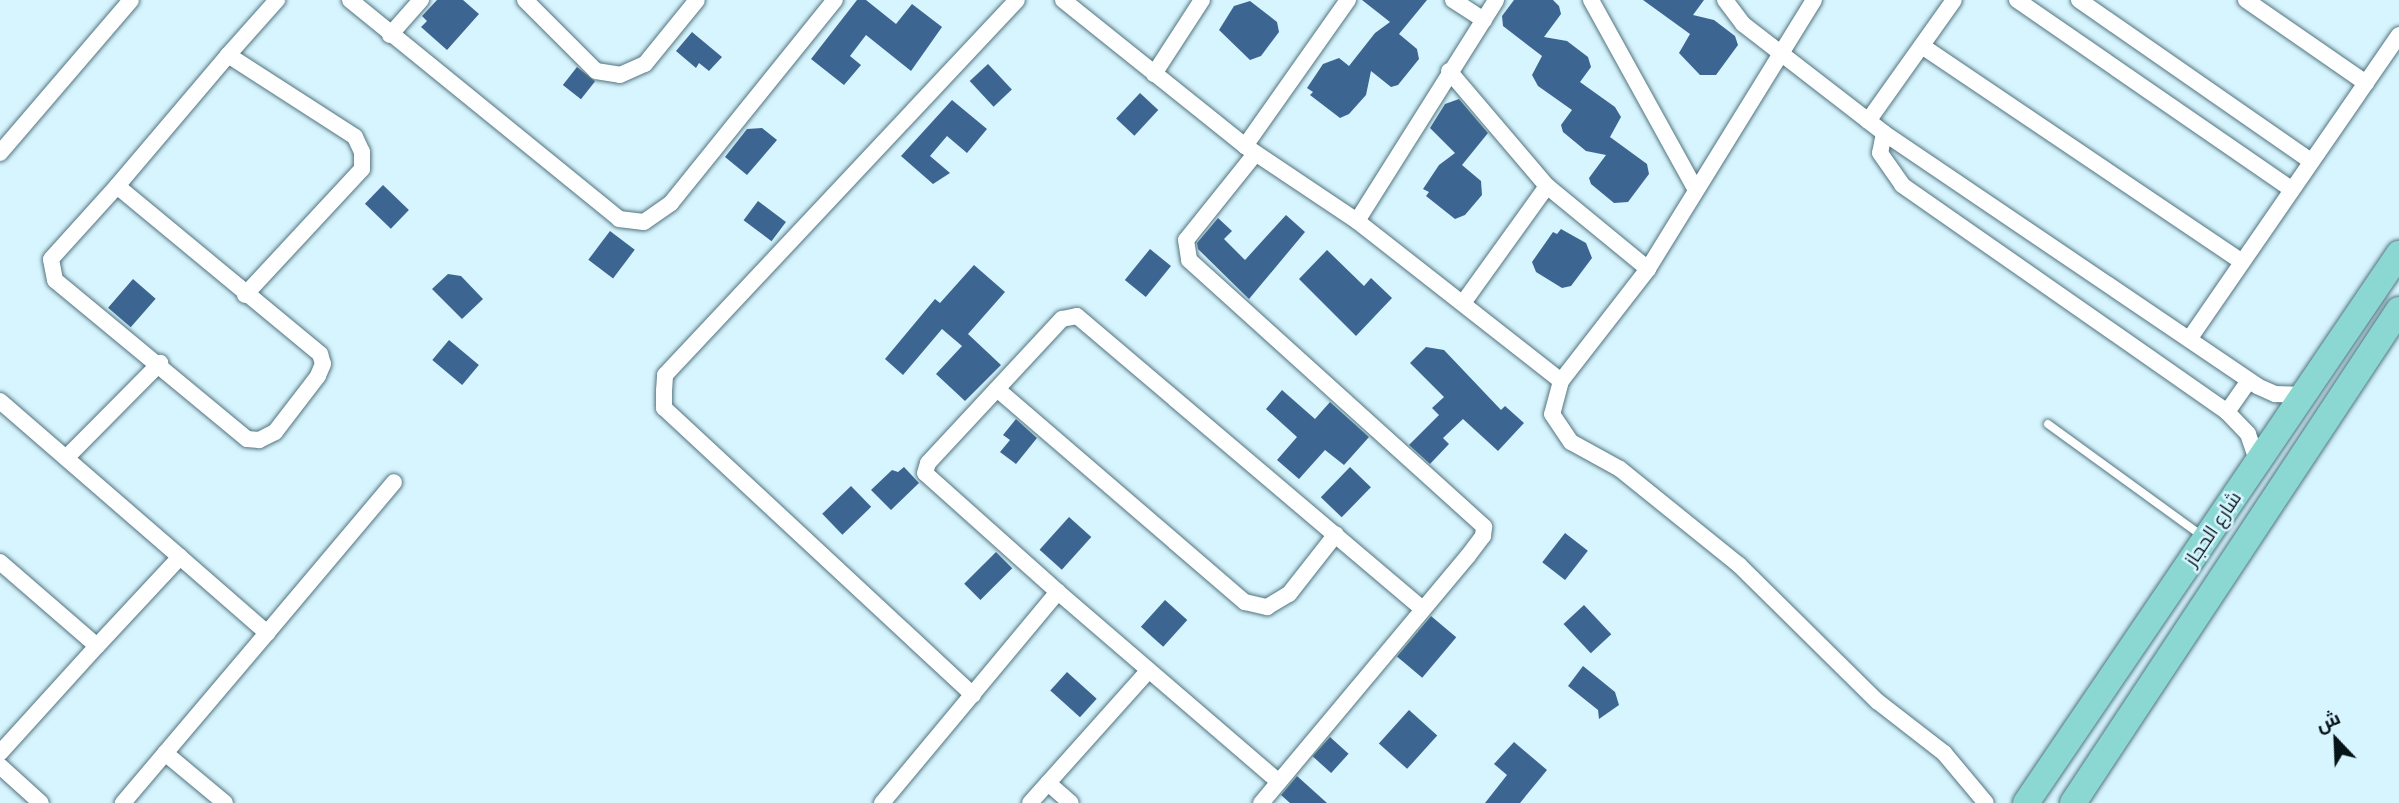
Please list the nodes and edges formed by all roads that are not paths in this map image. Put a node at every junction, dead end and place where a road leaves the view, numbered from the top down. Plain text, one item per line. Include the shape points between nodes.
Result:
1 (131, 0) edge
2 (277, 0) edge
3 (350, 0) edge
4 (421, 0) edge
5 (525, 0) edge
6 (697, 0) edge
7 (835, 0) edge
8 (1017, 0) edge
9 (1063, 0) edge
10 (1202, 0) edge
11 (1348, 0) edge
12 (1453, 0) edge
13 (1496, 0) edge
14 (1591, 0) edge
15 (1725, 0) edge
16 (1814, 0) edge
17 (1954, 0) edge
18 (2017, 0) edge
19 (2079, 0) edge
20 (2246, 0) edge
21 (1484, 20) junction
22 (2399, 34) edge
23 (390, 35) junction
24 (1923, 46) junction
25 (1779, 52) junction
26 (228, 55) junction
27 (1449, 71) junction
28 (1154, 74) junction
29 (2366, 83) junction
30 (1868, 121) junction
31 (1884, 133) junction
32 (1250, 150) junction
33 (0, 153) edge
34 (2311, 162) junction
35 (117, 186) junction
36 (1547, 186) junction
37 (1696, 190) junction
38 (2292, 190) junction
39 (1356, 221) junction
40 (2399, 254) edge
41 (2242, 262) junction
42 (1648, 269) junction
43 (245, 295) junction
44 (1464, 303) junction
45 (2399, 310) edge
46 (2190, 338) junction
47 (160, 363) junction
48 (1561, 381) junction
49 (2249, 381) junction
50 (997, 389) junction
51 (2305, 395) junction
52 (0, 401) edge
53 (2227, 412) junction
54 (2048, 424) dead end
55 (66, 458) junction
56 (2258, 463) junction
57 (394, 482) dead end
58 (1336, 534) junction
59 (2206, 539) junction
60 (180, 557) junction
61 (0, 562) edge
62 (1058, 592) junction
63 (1423, 609) junction
64 (267, 633) junction
65 (97, 646) junction
66 (1149, 670) junction
67 (973, 695) junction
68 (0, 753) edge
69 (166, 753) junction
70 (0, 766) edge
71 (1279, 782) junction
72 (1048, 783) junction
73 (41, 803) edge
74 (123, 803) edge
75 (225, 803) edge
76 (882, 803) edge
77 (1030, 803) edge
78 (1071, 803) edge
79 (1261, 803) edge
80 (1986, 803) edge
81 (2026, 803) edge
82 (2073, 803) edge

1 - 33 street
2 - 26 street
3 - 23 street
4 - 23 street
5 - 6 street via 596,71 620,75 645,64
7 - 23 street via 671,203 644,222 619,219
8 - 67 street via 665,375 664,408
9 - 28 street
10 - 28 street
11 - 32 street
12 - 21 street
13 - 21 street
14 - 37 street
15 - 25 street via 1743,24
16 - 25 street
17 - 24 street
18 - 38 street
19 - 34 street
20 - 29 street
21 - 27 street
22 - 29 street
24 - 30 street
24 - 41 street
25 - 30 street
25 - 37 street
26 - 35 street
26 - 43 street via 355,137 362,152 362,169
27 - 36 street
27 - 39 street
28 - 32 street
29 - 34 street
30 - 31 street
31 - 46 street
31 - 53 street via 1880,153 1902,185
32 - 39 street
32 - 63 street via 1186,240 1189,260 1481,521 1483,536
34 - 38 street
35 - 43 street
35 - 47 street via 51,259 51,270 55,280
36 - 42 street
36 - 44 street
37 - 42 street
38 - 41 street
39 - 44 street
40 - 51 main road, شارع الحجاز
41 - 46 street
42 - 48 street
43 - 47 street via 320,354 323,364 275,432 259,440 247,439
44 - 48 street
45 - 82 main road, شارع الحجاز
46 - 49 street
47 - 55 street
48 - 80 street via 1552,414 1571,442 1620,469 1739,565 1877,701 1944,753
49 - 51 street via 2275,394
49 - 53 street
50 - 58 street via 1062,319 1077,316
50 - 58 street via 1245,602 1267,607 1289,594
50 - 62 street via 928,463 925,473
51 - 56 main road, شارع الحجاز
52 - 55 street
53 - 56 street via 2248,434
54 - 59 lane
55 - 60 street
56 - 59 main road, شارع الحجاز
57 - 64 street
58 - 63 street
59 - 81 main road, شارع الحجاز
60 - 64 street
60 - 65 street
61 - 65 street
62 - 66 street
62 - 67 street
63 - 71 street
64 - 69 street
65 - 68 street
66 - 71 street
66 - 72 street
67 - 76 street
69 - 74 street
69 - 75 street
70 - 73 street
71 - 79 street
72 - 77 street
72 - 78 street

